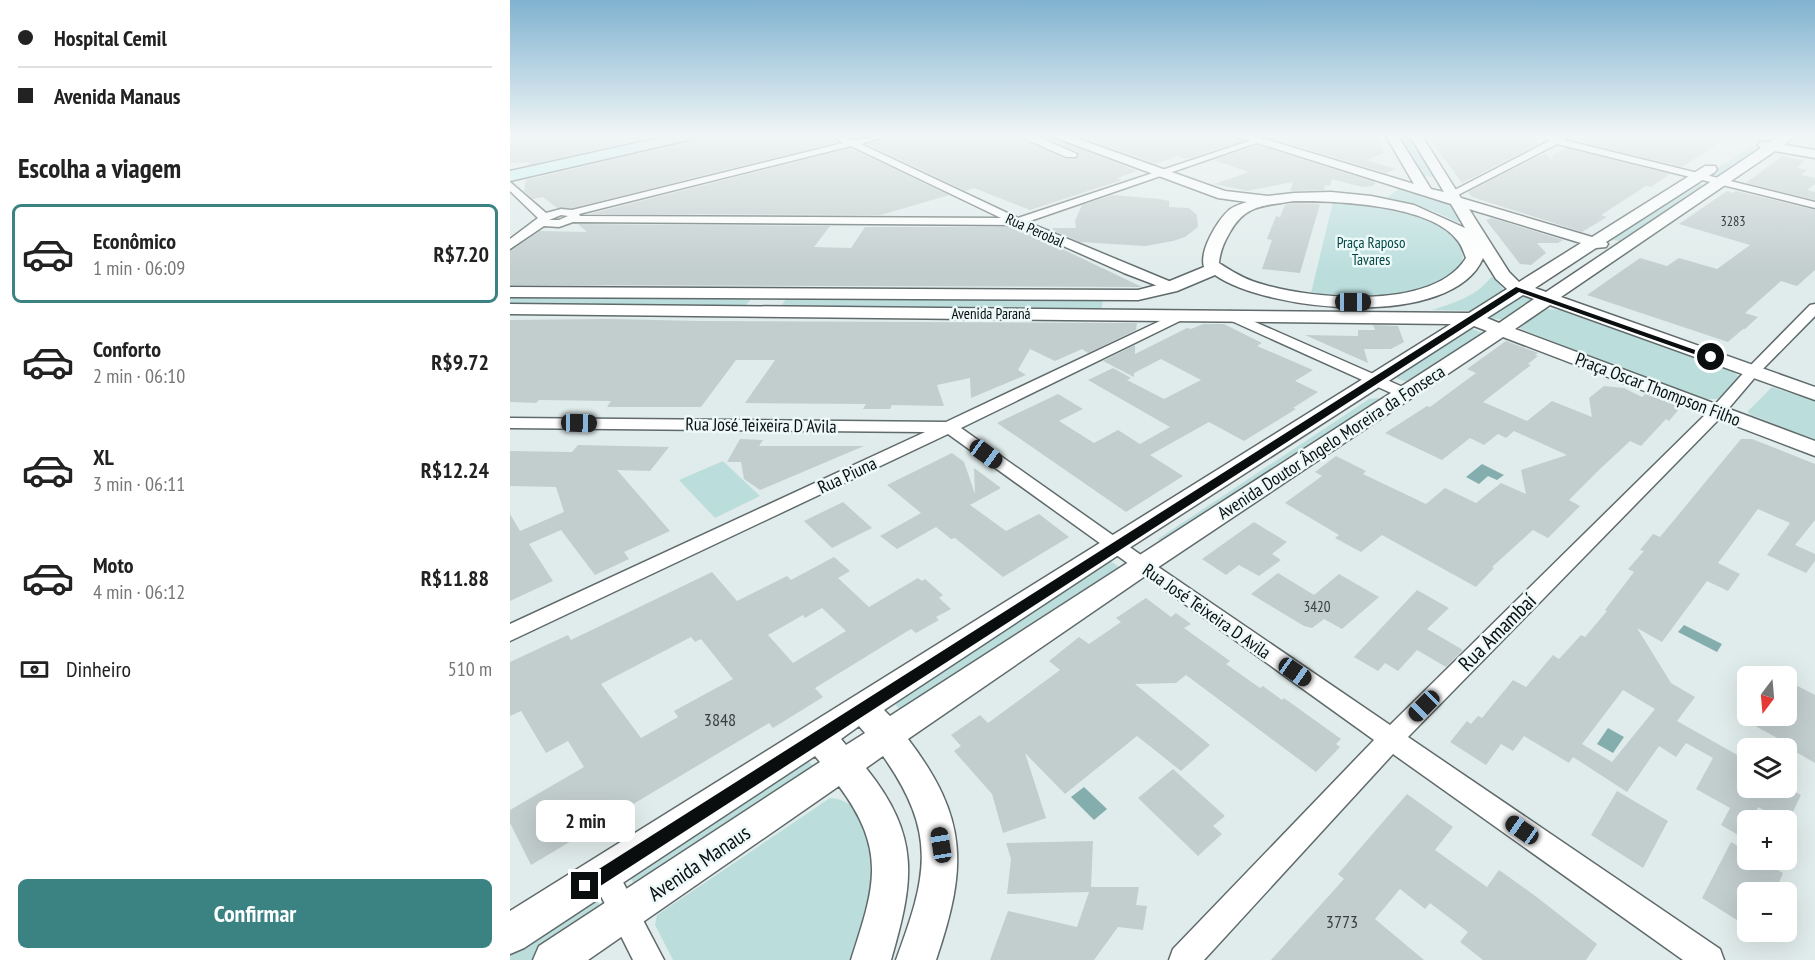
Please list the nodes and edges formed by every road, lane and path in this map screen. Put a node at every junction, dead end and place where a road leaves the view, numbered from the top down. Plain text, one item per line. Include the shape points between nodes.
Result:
1 (709, 181) edge
2 (930, 181) edge
3 (1135, 181) edge
4 (1145, 181) edge
5 (1182, 181) edge
6 (1370, 181) edge
7 (1414, 181) edge
8 (1420, 181) edge
9 (1423, 181) edge
10 (1445, 181) edge
11 (1475, 181) edge
12 (1692, 181) edge
13 (1714, 181) edge
14 (1719, 182) junction
15 (1381, 185) junction
16 (1403, 185) junction
17 (510, 186) edge
18 (1426, 192) junction
19 (1354, 197) junction
20 (1455, 197) junction
21 (1277, 198) junction
22 (1815, 206) edge
23 (1234, 214) junction
24 (572, 216) junction
25 (543, 220) junction
26 (1016, 222) junction
27 (1449, 226) junction
28 (1483, 242) junction
29 (1592, 242) junction
30 (510, 245) edge
31 (1618, 250) junction
32 (1475, 259) junction
33 (1215, 269) junction
34 (1502, 274) junction
35 (1537, 277) junction
36 (1171, 287) junction
37 (1519, 289) junction
38 (751, 293) junction
39 (782, 294) junction
40 (512, 297) edge
41 (1545, 298) junction
42 (1380, 302) junction
43 (1815, 308) edge
44 (740, 311) junction
45 (773, 311) junction
46 (1181, 315) junction
47 (1230, 315) junction
48 (1251, 315) junction
49 (1472, 319) junction
50 (1502, 329) junction
51 (1752, 372) junction
52 (1377, 381) junction
53 (1406, 394) junction
54 (1815, 394) edge
55 (1717, 412) junction
56 (510, 423) edge
57 (949, 428) junction
58 (1815, 449) edge
59 (1114, 546) junction
60 (1141, 565) junction
61 (510, 633) edge
62 (863, 708) junction
63 (887, 735) junction
64 (819, 737) junction
65 (1391, 739) junction
66 (843, 765) junction
67 (604, 874) junction
68 (625, 914) junction
69 (510, 934) edge
70 (553, 960) edge
71 (649, 960) edge
72 (871, 960) edge
73 (916, 960) edge
74 (1184, 960) edge
75 (1709, 960) edge

1 - 24 street
2 - 26 street, Rua Perobal
3 - 26 street
4 - 23 street
5 - 21 street via 1223,195
6 - 15 street
7 - 16 street
8 - 18 street
9 - 20 street
10 - 20 street
11 - 20 street
12 - 29 street
13 - 14 street
14 - 22 street
14 - 31 street, Avenida Doutor Ângelo Moreira da Fonseca
15 - 16 street
15 - 19 street
16 - 18 street
17 - 25 street
18 - 20 street
19 - 21 street
19 - 27 street via 1408,208
20 - 28 street
20 - 29 street
21 - 23 street
23 - 33 street via 1211,252
24 - 25 street via 559,223
24 - 26 street
25 - 30 street
26 - 36 street, Rua Perobal
27 - 28 street
27 - 32 street via 1470,244
28 - 32 street
28 - 34 street
29 - 31 street
29 - 35 street
31 - 41 street, Avenida Doutor Ângelo Moreira da Fonseca
32 - 42 street via 1447,287
33 - 36 street, Avenida Paraná
33 - 42 street via 1284,295
34 - 35 street
34 - 37 street
35 - 37 street
36 - 39 street, Avenida Paraná via 1146,294 1107,295
37 - 41 street
37 - 49 street
38 - 39 street, Avenida Paraná
38 - 40 street, Avenida Paraná
38 - 44 street via 761,299
39 - 45 street via 764,305
40 - 44 street, Avenida Paraná
41 - 50 street, Avenida Doutor Ângelo Moreira da Fonseca
41 - 51 street
42 - 48 street
43 - 51 street, Rua Amambaí
44 - 45 street, Avenida Paraná
45 - 46 street, Avenida Paraná
46 - 47 street, Avenida Paraná
46 - 57 street, Rua Piuna
47 - 48 street, Avenida Paraná
47 - 52 street
48 - 49 street, Avenida Paraná
49 - 50 street, Praça Oscar Thompson Filho
49 - 52 street
50 - 53 street, Avenida Doutor Ângelo Moreira da Fonseca
50 - 55 street, Praça Oscar Thompson Filho
51 - 54 street
51 - 55 street, Rua Amambaí
52 - 53 street
52 - 59 street
53 - 60 street, Avenida Doutor Ângelo Moreira da Fonseca
55 - 58 street, Praça Oscar Thompson Filho
55 - 65 street, Rua Amambaí
56 - 57 street, Rua José Teixeira D Avila
57 - 59 street, Rua José Teixeira D Avila
57 - 61 street, Rua Piuna
59 - 60 street, Rua José Teixeira D Avila
59 - 62 street
60 - 63 street, Avenida Doutor Ângelo Moreira da Fonseca
60 - 65 street, Rua José Teixeira D Avila
62 - 63 street
62 - 64 street
63 - 66 street, Avenida Doutor Ângelo Moreira da Fonseca
63 - 73 street via 911,766 934,808 941,845 937,896
64 - 66 street
64 - 67 street
65 - 74 street, Rua Amambaí
65 - 75 street, Rua José Teixeira D Avila
66 - 68 street, Avenida Manaus
66 - 72 street via 872,801 886,829 893,864 883,925
67 - 68 street
67 - 69 street
68 - 70 street, Avenida Manaus
68 - 71 street

